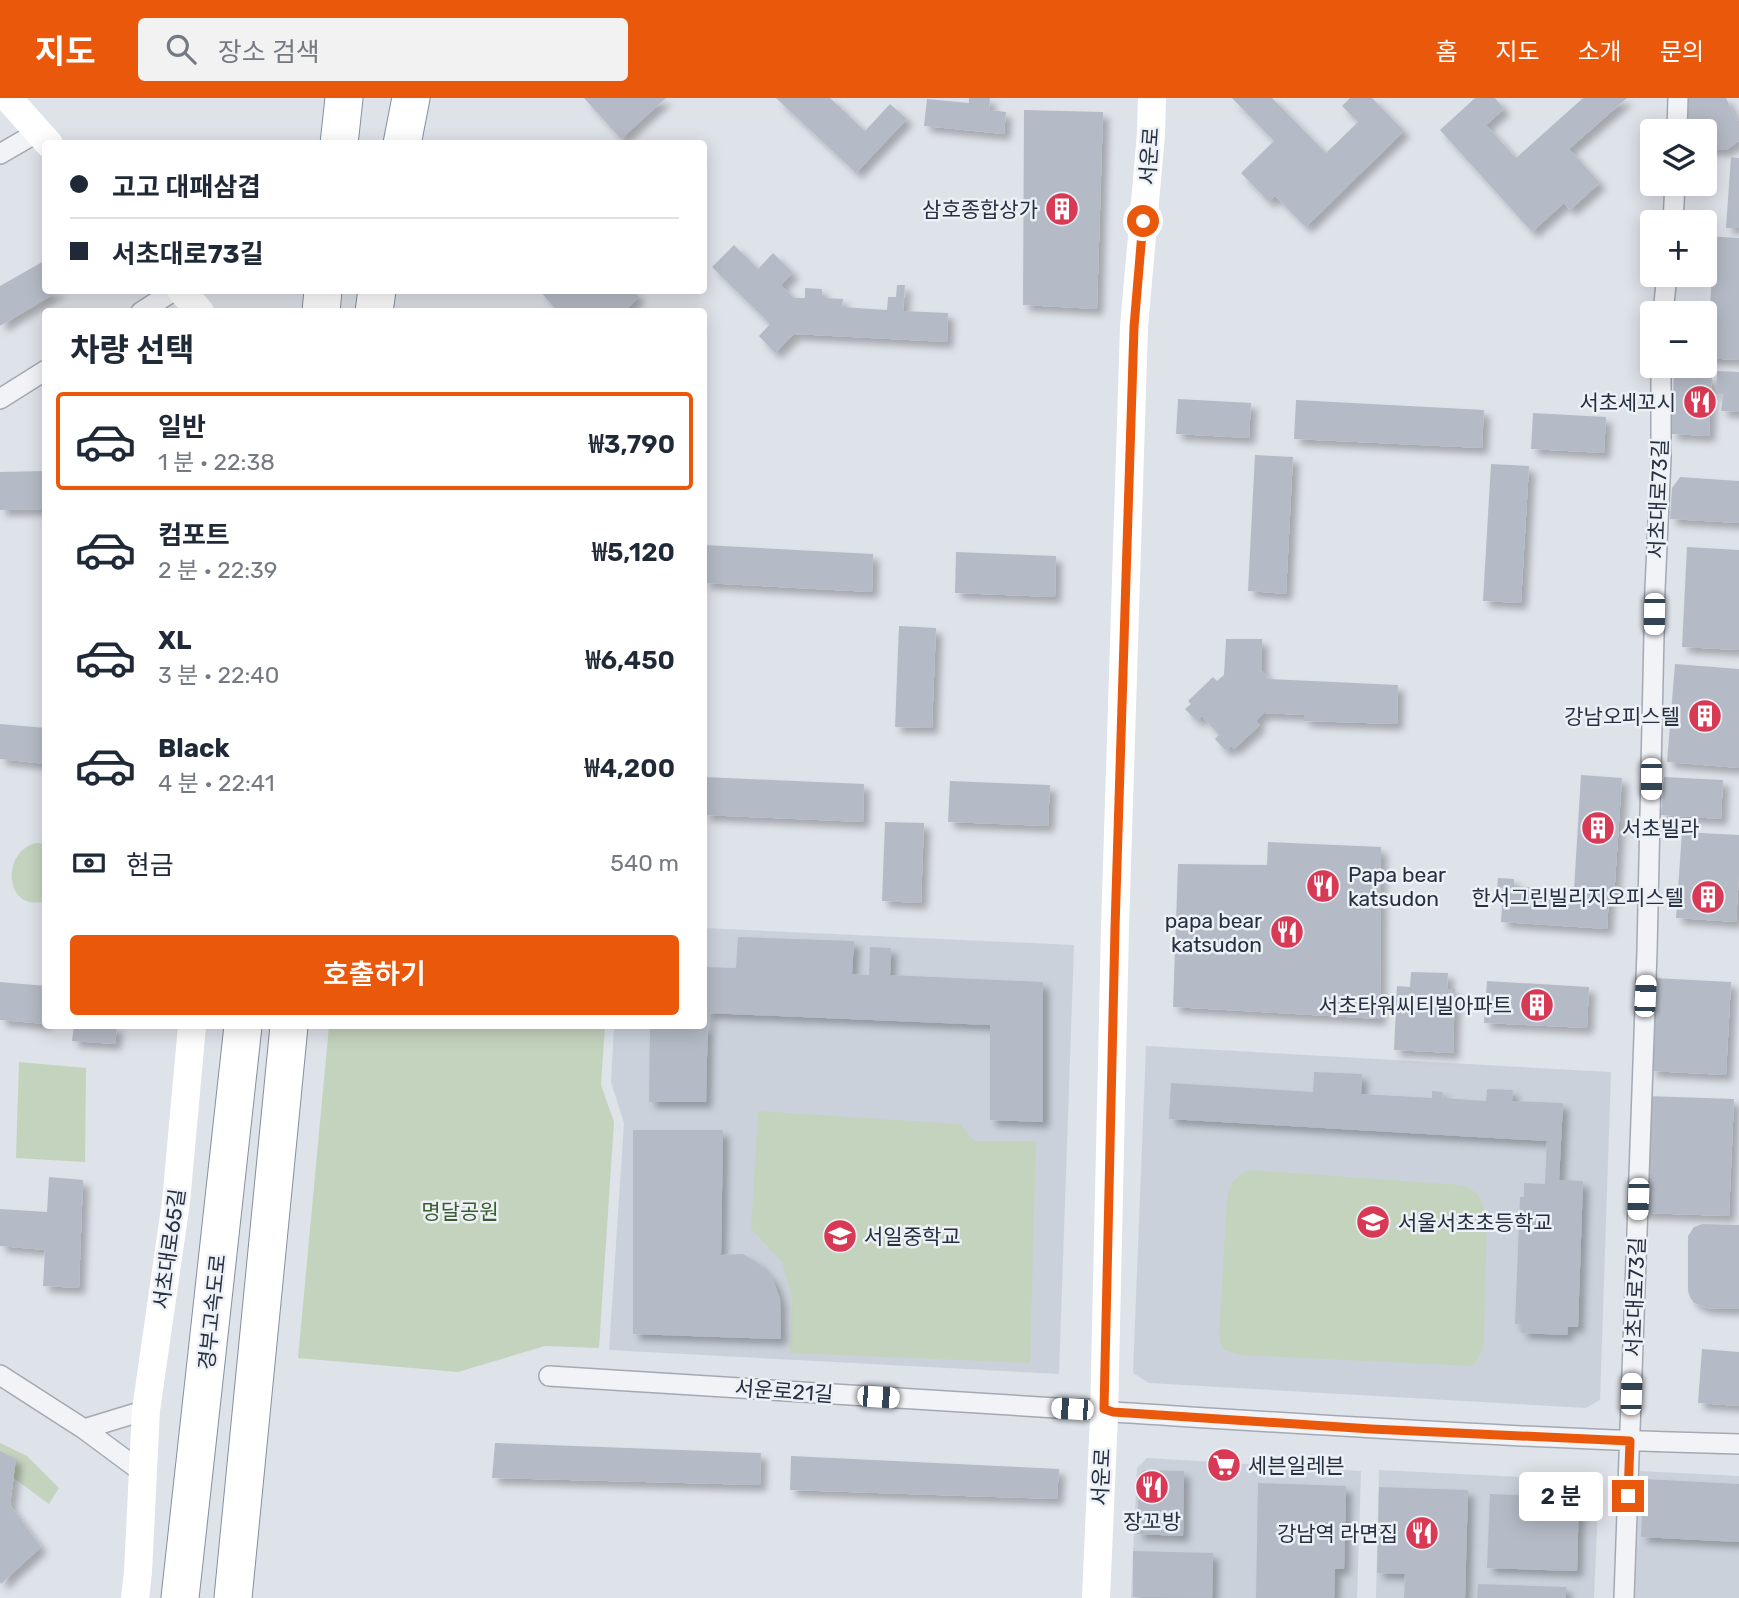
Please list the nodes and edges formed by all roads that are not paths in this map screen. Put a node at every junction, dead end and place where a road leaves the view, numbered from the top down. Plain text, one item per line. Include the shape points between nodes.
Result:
1 (8, 98) edge
2 (344, 98) edge
3 (396, 98) edge
4 (411, 98) edge
5 (1152, 98) edge
6 (1678, 98) edge
7 (1677, 119) edge
8 (43, 138) edge
9 (339, 140) edge
10 (391, 140) edge
11 (403, 140) edge
12 (0, 154) edge
13 (169, 294) edge
14 (184, 294) edge
15 (147, 308) edge
16 (197, 308) edge
17 (42, 372) edge
18 (1661, 378) edge
19 (0, 398) edge
20 (192, 1029) edge
21 (243, 1029) edge
22 (289, 1029) edge
23 (0, 1375) edge
24 (549, 1376) dead end
25 (1104, 1409) junction
26 (146, 1410) junction
27 (84, 1429) junction
28 (1630, 1441) junction
29 (1739, 1444) edge
30 (142, 1472) junction
31 (135, 1598) edge
32 (180, 1598) edge
33 (233, 1598) edge
34 (1096, 1598) edge
35 (1624, 1598) edge

1 - 8 street
2 - 9 highway
3 - 10 highway
4 - 11 highway
5 - 25 street, 서운로 via 1134,327
6 - 7 street
8 - 12 street
13 - 15 street
14 - 16 street
17 - 19 street
18 - 28 street, 서초대로73길
20 - 26 street, 서초대로65길 via 176,1202
21 - 32 highway, 경부고속도로
22 - 33 highway
23 - 27 street
24 - 25 street, 서운로21길
25 - 28 street, 서운로21길 via 1371,1429
25 - 34 street, 서운로
26 - 27 street
26 - 30 street, 서초대로65길
27 - 30 street
28 - 29 street, 서운로21길
28 - 35 street, 서초대로73길
30 - 31 street, 서초대로65길

